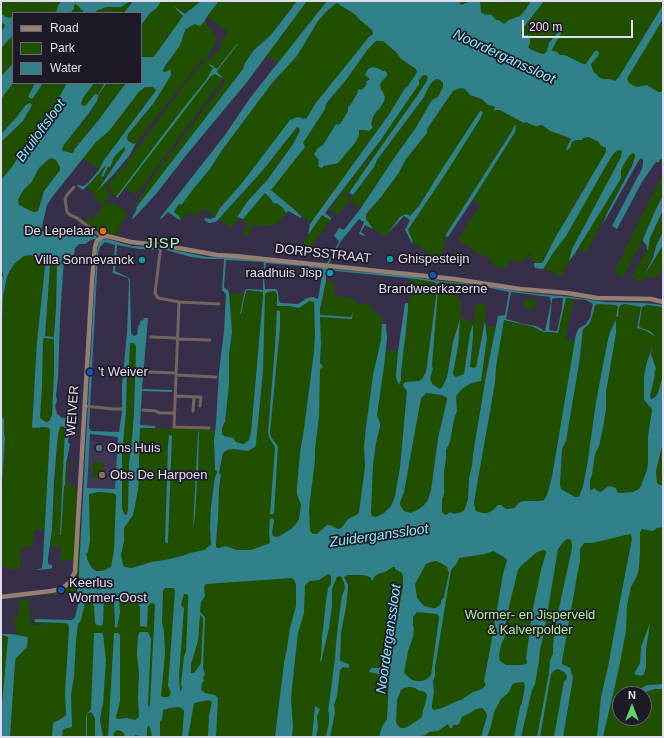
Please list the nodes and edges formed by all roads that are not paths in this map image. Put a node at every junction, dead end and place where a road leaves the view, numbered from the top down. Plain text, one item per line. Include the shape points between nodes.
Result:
1 (74, 187) dead end
2 (100, 239) junction
3 (161, 246) junction
4 (179, 302) junction
5 (663, 302) edge
6 (219, 304) dead end
7 (151, 337) dead end
8 (178, 339) junction
9 (210, 340) dead end
10 (150, 372) dead end
11 (176, 374) junction
12 (216, 377) dead end
13 (176, 396) junction
14 (194, 397) junction
15 (85, 406) junction
16 (200, 406) dead end
17 (122, 409) dead end
18 (143, 410) dead end
19 (193, 411) dead end
20 (174, 413) junction
21 (209, 428) dead end
22 (1, 597) edge

1 - 2 street via 65,199 67,212
2 - 3 street, DORPSSTRAAT via 108,236
2 - 15 street, WEIVER via 95,247 92,280
3 - 4 street via 155,293 158,298
3 - 5 street, DORPSSTRAAT via 217,255 454,278 597,298 651,299
4 - 6 street
4 - 8 street
7 - 8 street
8 - 9 street
8 - 11 street
10 - 11 street
11 - 12 street
11 - 13 street
13 - 14 street
13 - 20 street
14 - 16 street via 201,397
14 - 19 street
15 - 17 street
15 - 22 street, WEIVER via 75,572 60,589
18 - 20 street
20 - 21 street via 174,427

